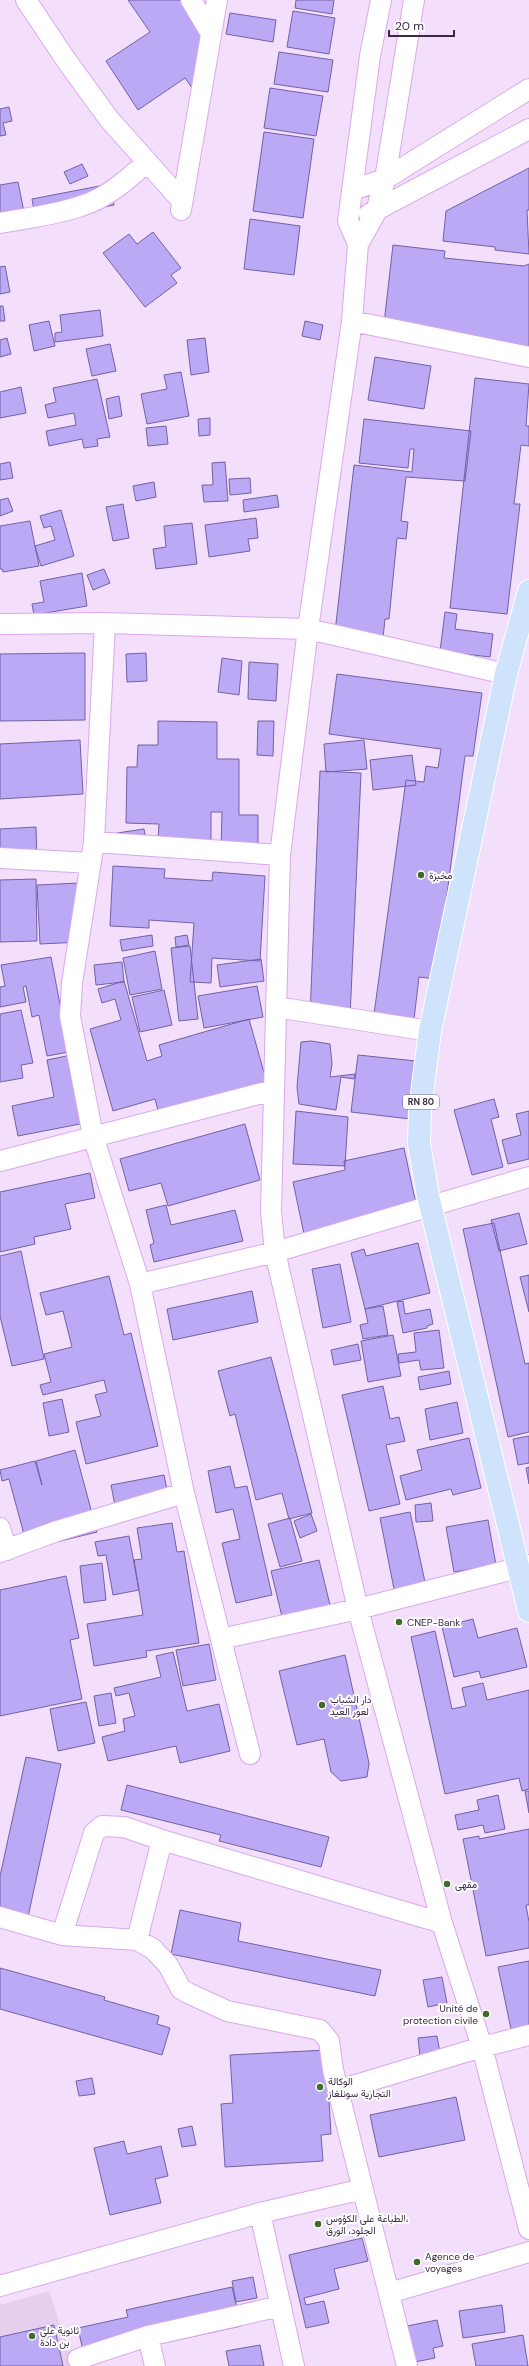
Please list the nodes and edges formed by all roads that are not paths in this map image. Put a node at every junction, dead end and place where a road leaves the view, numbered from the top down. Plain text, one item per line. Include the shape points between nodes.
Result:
1 (26, 0) edge
2 (191, 0) edge
3 (217, 0) edge
4 (381, 0) edge
5 (414, 0) edge
6 (210, 32) junction
7 (529, 89) edge
8 (529, 129) edge
9 (147, 162) junction
10 (385, 179) junction
11 (352, 190) junction
12 (376, 212) junction
13 (348, 221) junction
14 (0, 223) edge
15 (358, 244) junction
16 (352, 321) junction
17 (529, 357) edge
18 (529, 591) edge
19 (0, 624) edge
20 (105, 624) junction
21 (308, 628) junction
22 (506, 674) junction
23 (94, 842) junction
24 (280, 855) junction
25 (0, 858) edge
26 (91, 863) junction
27 (276, 1007) junction
28 (430, 1031) junction
29 (274, 1090) junction
30 (93, 1136) junction
31 (0, 1161) edge
32 (529, 1177) edge
33 (431, 1207) junction
34 (275, 1252) junction
35 (140, 1284) junction
36 (184, 1493) junction
37 (0, 1528) edge
38 (4, 1551) edge
39 (523, 1567) edge
40 (358, 1609) junction
41 (529, 1611) edge
42 (221, 1639) junction
43 (250, 1754) dead end
44 (162, 1840) junction
45 (0, 1917) edge
46 (442, 1923) junction
47 (62, 1935) junction
48 (137, 1940) junction
49 (529, 2035) edge
50 (482, 2047) junction
51 (339, 2090) junction
52 (363, 2189) junction
53 (260, 2213) junction
54 (529, 2229) edge
55 (529, 2252) edge
56 (0, 2286) edge
57 (389, 2293) junction
58 (281, 2306) junction
59 (148, 2336) junction
60 (78, 2359) dead end
61 (155, 2366) edge
62 (294, 2366) edge
63 (407, 2366) edge

1 - 9 street via 109,119
2 - 6 street
3 - 6 street
4 - 11 street via 370,56
5 - 10 street
6 - 9 street via 181,207
7 - 10 street
8 - 12 street
9 - 14 street via 124,183 81,207
10 - 11 street
10 - 12 street
11 - 13 street
12 - 13 street
12 - 15 street
13 - 15 street
15 - 16 street
16 - 17 street
16 - 21 street
18 - 22 main road, RN 80
19 - 20 street
20 - 21 street
20 - 23 street
21 - 22 street
21 - 24 street
22 - 28 main road, RN 80
23 - 24 street
23 - 26 street
24 - 27 street
25 - 26 street
26 - 30 street via 72,983 70,1016
27 - 28 street
27 - 29 street
28 - 33 main road, RN 80 via 420,1109 419,1144
29 - 30 street
29 - 34 street via 271,1211
30 - 31 street
30 - 35 street
32 - 33 street
33 - 34 street
33 - 39 main road, RN 80
34 - 35 street
34 - 40 street
35 - 36 street
36 - 38 street via 57,1531
36 - 42 street
37 - 38 street
39 - 40 street
39 - 41 main road, RN 80
40 - 42 street
40 - 46 street
42 - 43 street
44 - 46 street
44 - 47 street via 124,1827 98,1828 94,1833
44 - 48 street
45 - 47 street
46 - 50 street
47 - 48 street
48 - 51 street via 153,1949 168,1965 180,1989 188,1994 227,2011 310,2027 326,2034
49 - 50 street
50 - 51 street
50 - 54 street
51 - 52 street
52 - 53 street
52 - 57 street
53 - 56 street
53 - 58 street
55 - 57 street
57 - 63 street
58 - 59 street
58 - 62 street
59 - 60 street
59 - 61 street

